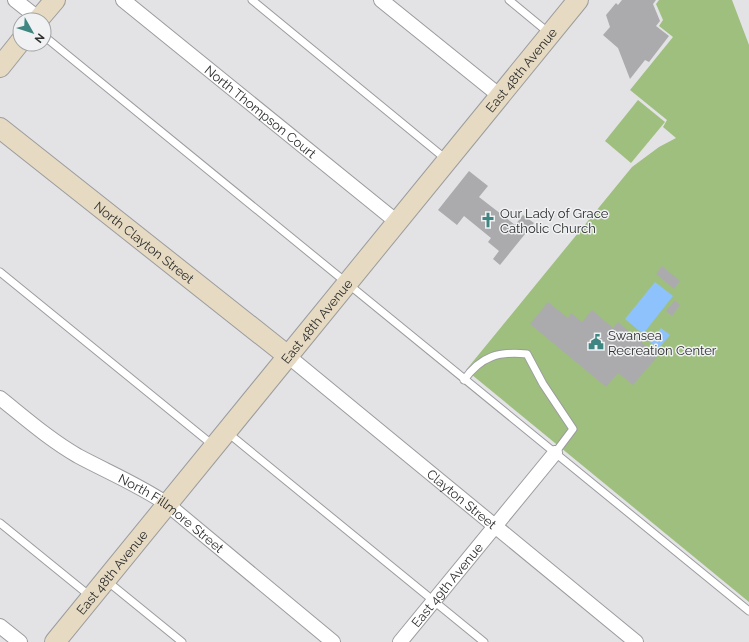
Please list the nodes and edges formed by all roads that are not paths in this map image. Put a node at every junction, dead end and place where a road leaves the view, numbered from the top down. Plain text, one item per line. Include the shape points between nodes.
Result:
1 (15, 0) edge
2 (55, 0) edge
3 (123, 0) edge
4 (252, 0) edge
5 (381, 0) edge
6 (509, 0) edge
7 (578, 0) edge
8 (27, 12) edge
9 (48, 12) edge
10 (550, 34) junction
11 (52, 35) edge
12 (12, 52) edge
13 (0, 66) edge
14 (500, 96) junction
15 (0, 128) edge
16 (448, 160) junction
17 (397, 222) junction
18 (0, 272) edge
19 (346, 284) junction
20 (288, 356) junction
21 (464, 380) junction
22 (0, 398) edge
23 (220, 439) junction
24 (554, 453) junction
25 (167, 504) junction
26 (0, 523) edge
27 (495, 526) junction
28 (105, 580) junction
29 (91, 597) junction
30 (434, 601) junction
31 (749, 611) edge
32 (0, 626) edge
33 (20, 642) edge
34 (55, 642) edge
35 (182, 642) edge
36 (333, 642) edge
37 (400, 642) edge
38 (484, 642) edge
39 (636, 642) edge

1 - 8 street
2 - 9 street
3 - 17 street, North Thompson Court
4 - 16 lane
5 - 14 street
6 - 10 lane
7 - 10 street, East 48th Avenue
10 - 14 street, East 48th Avenue
11 - 19 lane
12 - 13 street
14 - 16 street, East 48th Avenue
15 - 20 street, North Clayton Street
16 - 17 street, East 48th Avenue
17 - 19 street, East 48th Avenue
18 - 23 lane
19 - 20 street, East 48th Avenue
19 - 21 lane
20 - 23 street, East 48th Avenue
20 - 27 street, Clayton Street
21 - 24 lane
21 - 24 lane via 475,365 495,355 514,352 528,354 543,384 573,429
22 - 25 street, North Fillmore Street via 53,440 78,456 145,489
23 - 25 street, East 48th Avenue
23 - 30 lane
24 - 27 street, East 49th Avenue
24 - 31 lane
25 - 28 street, East 48th Avenue
25 - 36 street, North Fillmore Street
26 - 29 lane
27 - 30 street, East 49th Avenue
27 - 39 street, Clayton Street
28 - 29 street, East 48th Avenue
28 - 35 lane
29 - 34 street, East 48th Avenue
30 - 37 street, East 49th Avenue
30 - 38 lane
32 - 33 street

